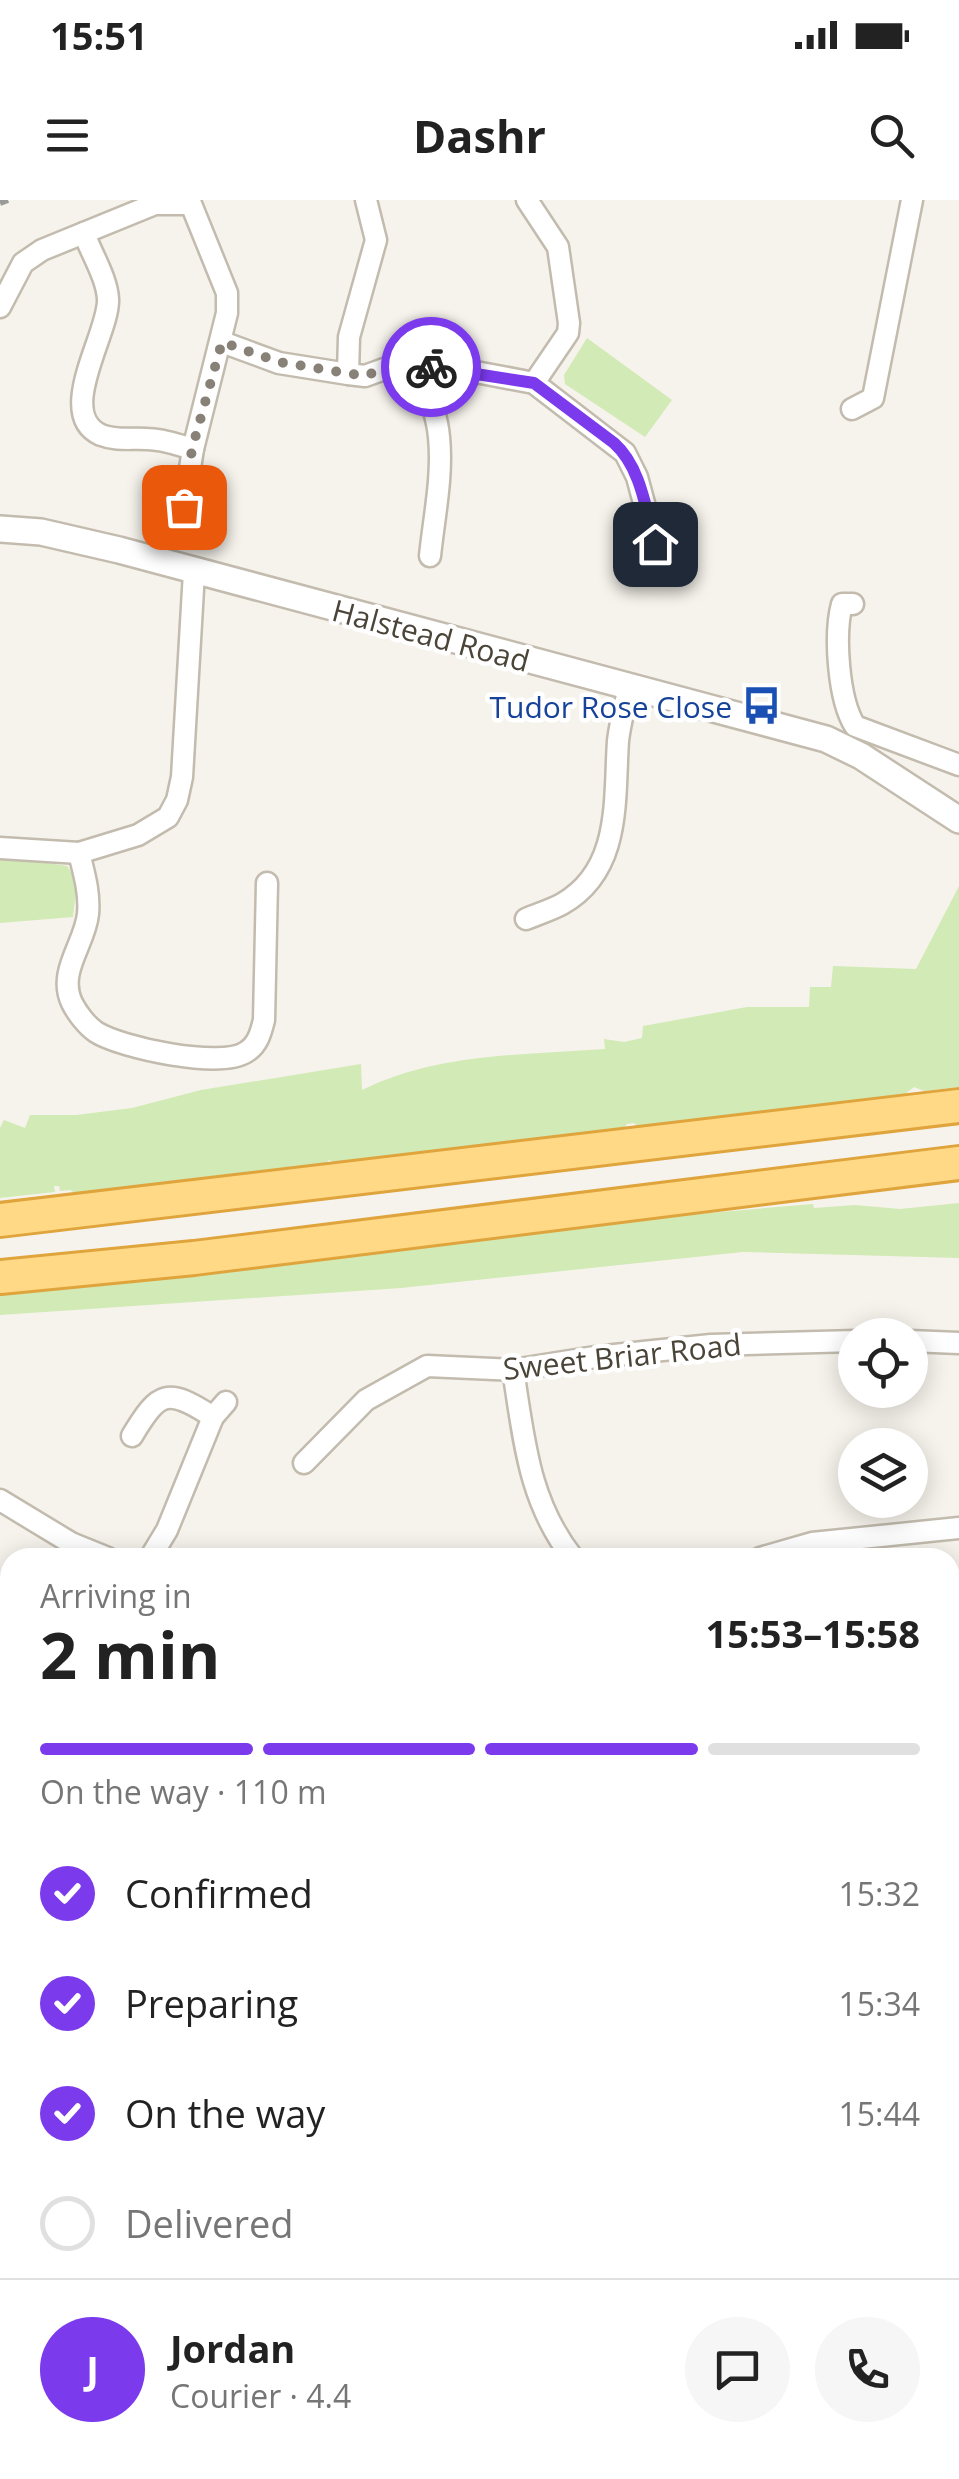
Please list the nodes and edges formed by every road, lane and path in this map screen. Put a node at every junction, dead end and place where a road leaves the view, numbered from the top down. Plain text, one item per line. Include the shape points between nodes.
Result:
1 (366, 200) edge
2 (527, 200) edge
3 (912, 200) edge
4 (193, 202) edge
5 (84, 234) junction
6 (0, 307) edge
7 (222, 342) junction
8 (434, 367) junction
9 (348, 374) junction
10 (534, 383) junction
11 (852, 409) dead end
12 (192, 449) junction
13 (184, 507) dead end
14 (0, 530) edge
15 (655, 544) dead end
16 (430, 556) dead end
17 (194, 572) junction
18 (854, 604) dead end
19 (629, 688) junction
20 (959, 765) edge
21 (959, 820) edge
22 (0, 848) edge
23 (79, 853) junction
24 (268, 883) dead end
25 (526, 919) dead end
26 (959, 1106) edge
27 (959, 1163) edge
28 (0, 1220) edge
29 (0, 1276) edge
30 (838, 1341) edge
31 (928, 1342) edge
32 (959, 1344) edge
33 (514, 1370) junction
34 (132, 1436) dead end
35 (304, 1463) dead end
36 (0, 1500) edge
37 (959, 1528) edge
38 (65, 1548) edge
39 (156, 1548) edge
40 (567, 1548) edge
41 (795, 1548) edge

1 - 9 street via 376,240 349,337
2 - 10 street via 558,247 569,323
3 - 11 street via 877,406
4 - 5 street via 155,204
4 - 7 street via 227,293
5 - 6 street via 23,262
5 - 12 street via 108,295 82,398 86,419 104,436
7 - 9 street via 279,362
7 - 12 street
8 - 9 street via 398,364 364,376
8 - 10 street
8 - 16 street via 428,394 439,452
10 - 15 street via 625,452
12 - 13 street
14 - 17 street, Halstead Road via 40,532
17 - 19 street, Halstead Road
17 - 23 street via 177,800 168,817 138,835
18 - 20 street via 842,604 837,623 846,711 856,726
19 - 21 street, Halstead Road via 826,739
19 - 25 street via 608,850 582,888
22 - 23 street
23 - 24 street via 88,917 69,970 72,1002 96,1032 193,1060 224,1060 259,1038
26 - 28 highway
27 - 29 highway
30 - 33 street, Sweet Briar Road via 711,1345
31 - 32 street
33 - 35 street, Sweet Briar Road via 427,1366 366,1400
33 - 40 street via 528,1470
34 - 39 street via 150,1406 164,1398 220,1409
36 - 38 street
37 - 41 street

